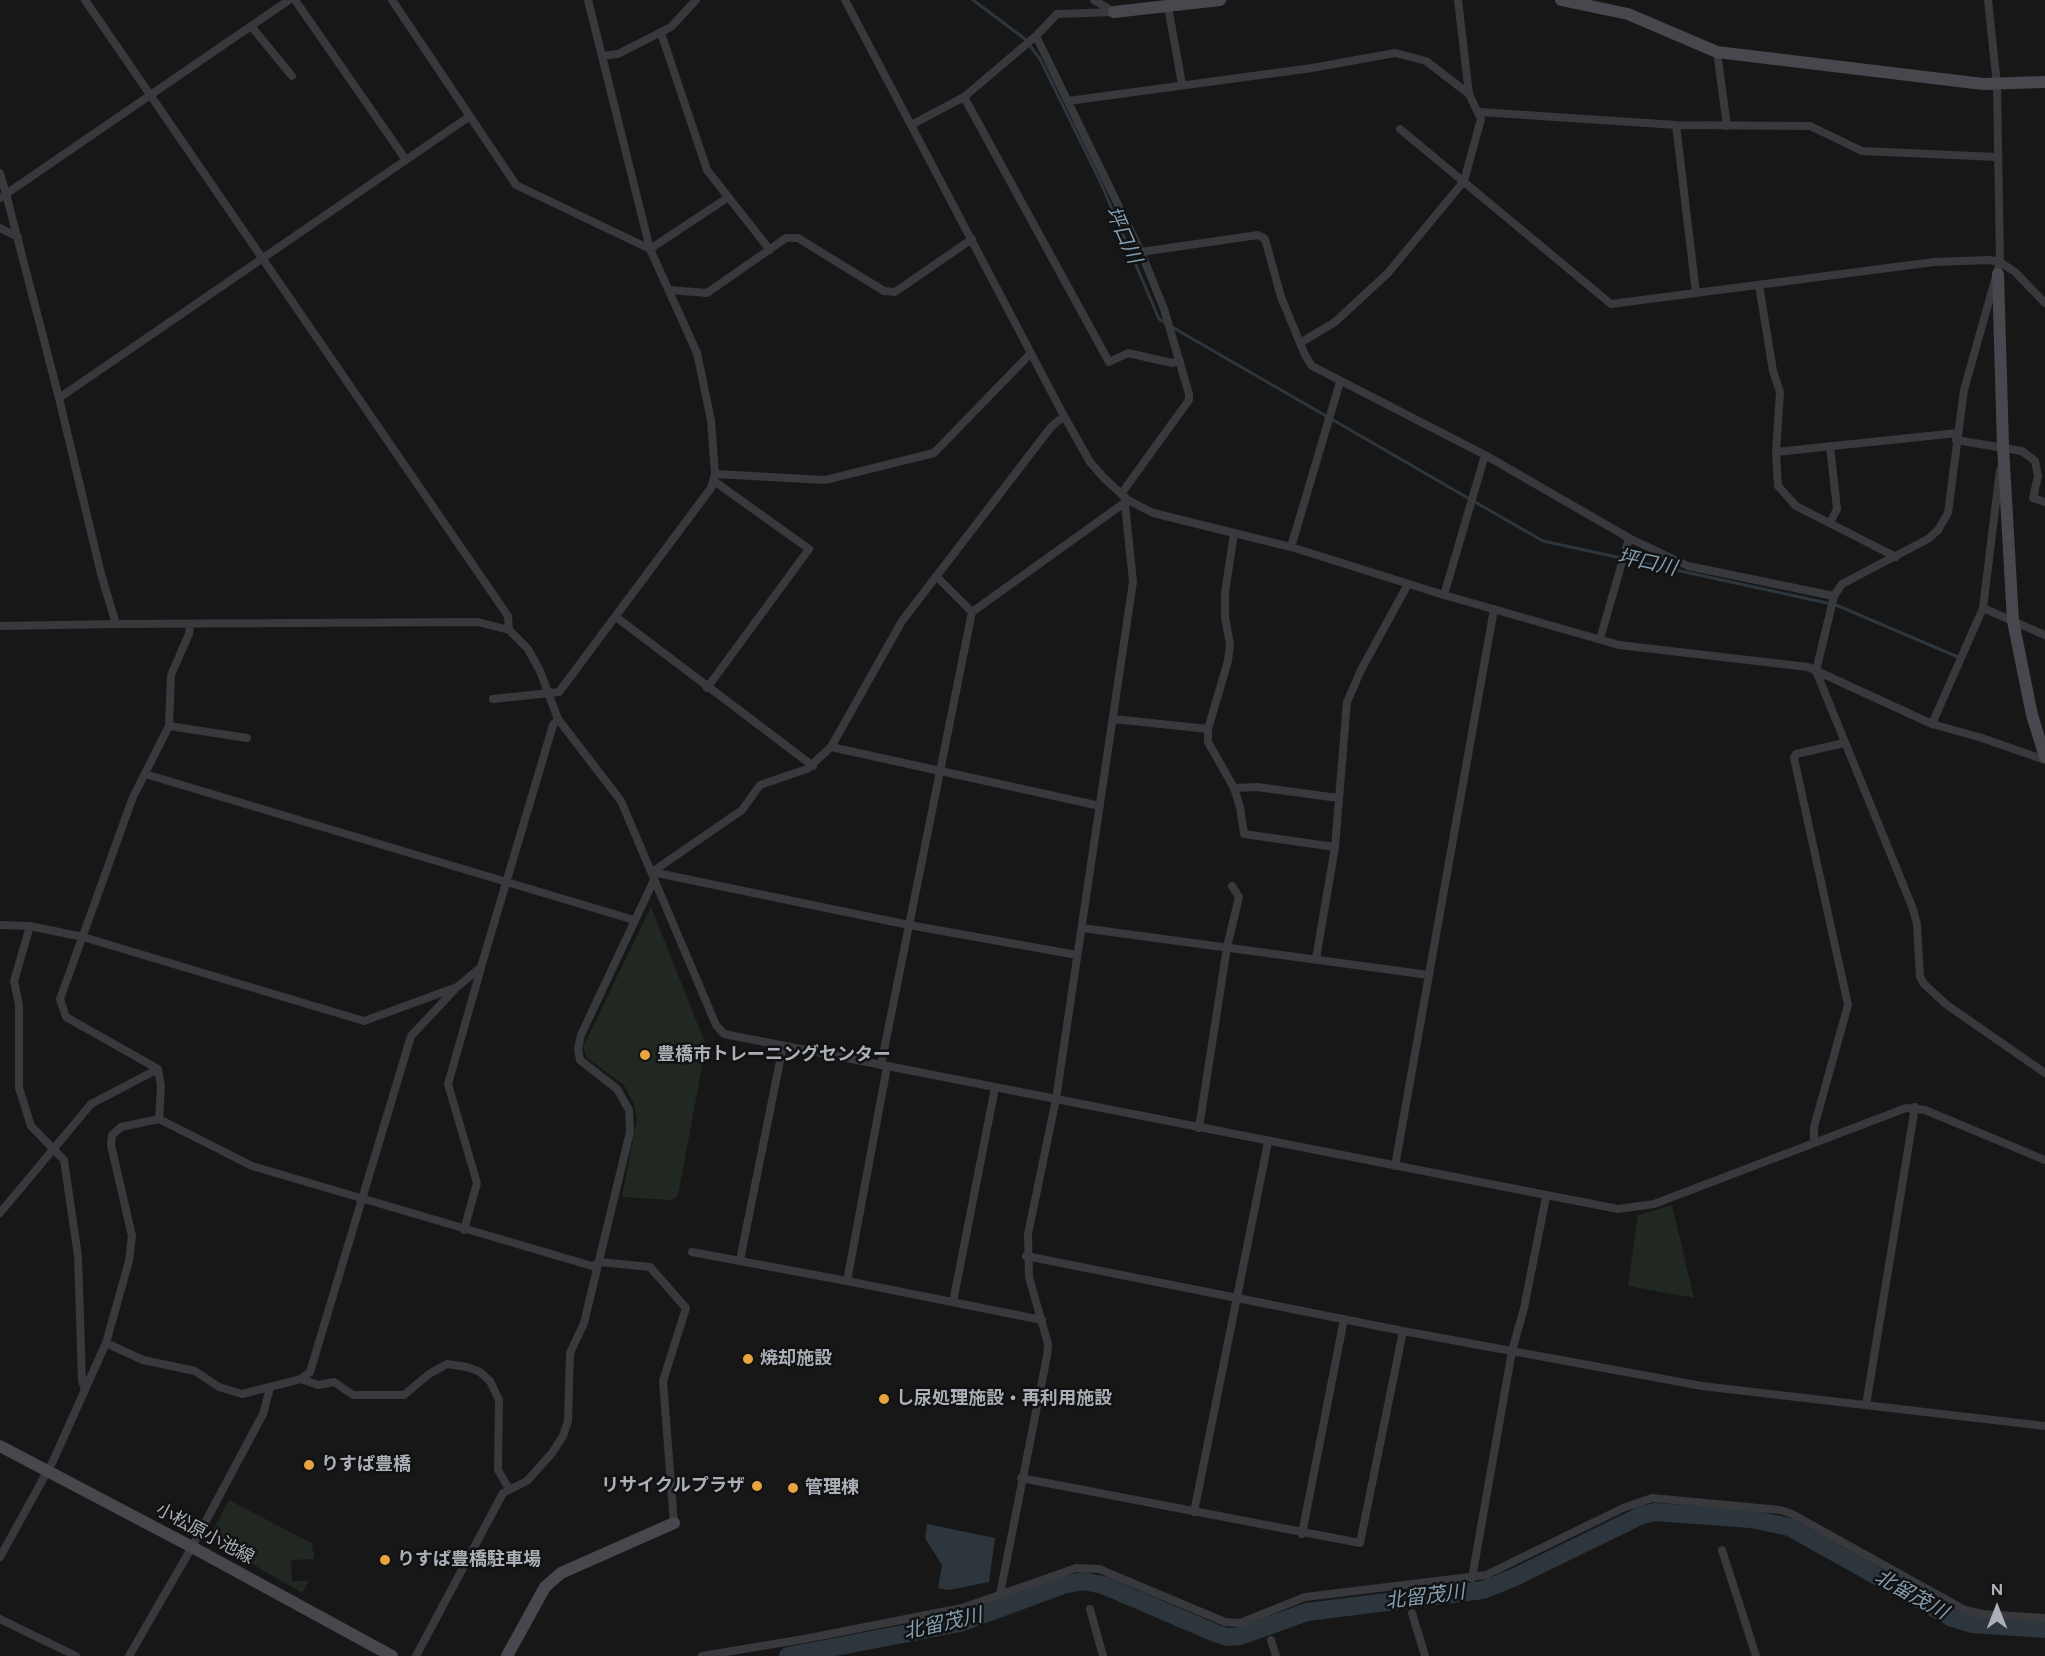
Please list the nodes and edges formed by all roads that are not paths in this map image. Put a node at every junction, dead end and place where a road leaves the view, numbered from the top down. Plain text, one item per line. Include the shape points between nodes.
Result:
1 (85, 0) edge
2 (289, 0) edge
3 (295, 0) edge
4 (392, 0) edge
5 (588, 0) edge
6 (696, 0) edge
7 (845, 0) edge
8 (1094, 0) edge
9 (1220, 0) edge
10 (1458, 0) edge
11 (1561, 0) edge
12 (1988, 0) edge
13 (1165, 5) edge
14 (1114, 12) junction
15 (251, 26) junction
16 (661, 33) junction
17 (1035, 37) junction
18 (1717, 52) junction
19 (602, 56) junction
20 (292, 76) dead end
21 (2045, 82) edge
22 (1182, 84) junction
23 (1996, 85) junction
24 (1469, 94) junction
25 (150, 95) junction
26 (964, 97) junction
27 (1068, 101) junction
28 (1480, 112) junction
29 (470, 116) junction
30 (912, 125) junction
31 (1676, 125) junction
32 (1727, 126) junction
33 (1400, 129) dead end
34 (1998, 157) junction
35 (406, 160) junction
36 (0, 173) edge
37 (1464, 181) junction
38 (3, 196) edge
39 (728, 198) junction
40 (0, 228) edge
41 (18, 237) junction
42 (972, 239) junction
43 (650, 249) junction
44 (770, 250) junction
45 (1141, 252) junction
46 (264, 259) junction
47 (1999, 268) junction
48 (1759, 285) junction
49 (669, 290) junction
50 (1696, 293) junction
51 (2045, 303) edge
52 (1300, 343) junction
53 (1031, 353) junction
54 (1180, 362) junction
55 (1340, 382) junction
56 (60, 398) junction
57 (1064, 416) junction
58 (1957, 436) junction
59 (1830, 446) junction
60 (2003, 446) junction
61 (1776, 452) junction
62 (1485, 455) junction
63 (715, 477) junction
64 (1120, 494) junction
65 (1127, 502) junction
66 (2045, 502) edge
67 (1830, 523) junction
68 (1234, 533) junction
69 (1629, 538) junction
70 (1291, 546) junction
71 (1896, 557) junction
72 (936, 576) junction
73 (1408, 584) junction
74 (1444, 595) junction
75 (1834, 596) junction
76 (1983, 608) junction
77 (1494, 609) junction
78 (972, 612) junction
79 (616, 617) junction
80 (2013, 621) junction
81 (116, 624) junction
82 (190, 625) junction
83 (0, 626) edge
84 (509, 630) junction
85 (2045, 635) edge
86 (1600, 639) junction
87 (1816, 671) junction
88 (707, 688) junction
89 (549, 695) junction
90 (493, 699) dead end
91 (558, 719) junction
92 (1113, 719) junction
93 (1932, 724) junction
94 (169, 726) junction
95 (1208, 729) junction
96 (247, 738) dead end
97 (1844, 743) junction
98 (831, 747) junction
99 (2045, 759) edge
100 (813, 766) junction
101 (940, 771) junction
102 (145, 774) junction
103 (1234, 788) junction
104 (1338, 798) junction
105 (1100, 806) junction
106 (1335, 847) junction
107 (653, 876) junction
108 (507, 883) junction
109 (1232, 886) dead end
110 (634, 921) junction
111 (0, 925) edge
112 (30, 926) junction
113 (909, 926) junction
114 (1082, 928) junction
115 (83, 937) junction
116 (1227, 947) junction
117 (1077, 955) junction
118 (1316, 959) junction
119 (481, 967) junction
120 (1429, 975) junction
121 (457, 987) junction
122 (783, 1046) junction
123 (884, 1066) junction
124 (158, 1069) junction
125 (2045, 1073) edge
126 (995, 1088) junction
127 (1056, 1099) junction
128 (1916, 1107) junction
129 (159, 1119) junction
130 (1199, 1128) junction
131 (1268, 1142) junction
132 (1814, 1143) junction
133 (54, 1147) junction
134 (2045, 1160) edge
135 (1395, 1166) junction
136 (1546, 1197) junction
137 (362, 1198) junction
138 (0, 1213) edge
139 (464, 1230) junction
140 (692, 1252) dead end
141 (1026, 1256) junction
142 (740, 1260) junction
143 (600, 1262) junction
144 (847, 1281) junction
145 (1238, 1298) junction
146 (953, 1302) junction
147 (1344, 1319) junction
148 (1042, 1320) junction
149 (1403, 1331) junction
150 (106, 1343) junction
151 (1512, 1351) junction
152 (301, 1379) junction
153 (270, 1388) junction
154 (85, 1389) junction
155 (1866, 1405) junction
156 (2045, 1426) edge
157 (0, 1446) edge
158 (46, 1471) junction
159 (1022, 1478) junction
160 (509, 1489) junction
161 (1194, 1512) junction
162 (674, 1523) joint
163 (1302, 1534) junction
164 (192, 1547) junction
165 (1722, 1550) dead end
166 (0, 1557) edge
167 (1472, 1578) junction
168 (1000, 1594) junction
169 (1090, 1609) dead end
170 (1412, 1613) dead end
171 (2045, 1618) edge
172 (0, 1619) edge
173 (1271, 1640) dead end
174 (76, 1656) edge
175 (129, 1656) edge
176 (392, 1656) edge
177 (416, 1656) edge
178 (507, 1656) edge
179 (702, 1656) edge
180 (1103, 1656) edge
181 (1276, 1656) edge
182 (1425, 1656) edge
183 (1756, 1656) edge

1 - 25 street
2 - 15 street
3 - 35 street
4 - 29 street
5 - 19 street
6 - 16 street
7 - 30 street
8 - 14 street
9 - 13 street
10 - 24 street
11 - 18 street via 1628,14
12 - 23 street
13 - 14 street
13 - 22 street
14 - 17 street via 1057,14
15 - 20 street
15 - 25 street
16 - 19 street via 618,54
16 - 39 street via 707,170
17 - 26 street
17 - 27 street
18 - 23 street
18 - 32 street
19 - 43 street
21 - 23 street
22 - 24 street via 1395,53 1426,61
22 - 27 street
23 - 34 street
24 - 28 street
25 - 38 street
25 - 46 street
26 - 30 street
26 - 54 street via 1109,362 1128,353
27 - 45 street
28 - 31 street
28 - 37 street
29 - 35 street
29 - 43 street via 516,184
30 - 42 street
31 - 32 street
31 - 50 street
32 - 34 street via 1810,126 1862,151
33 - 37 street
34 - 47 street
35 - 46 street
36 - 38 street
37 - 50 street via 1611,304
37 - 52 street via 1388,273 1335,322
38 - 41 street
39 - 43 street
39 - 44 street
40 - 41 street
41 - 56 street
42 - 44 street via 895,292 884,291 798,238 786,238
42 - 53 street
43 - 49 street
44 - 49 street via 706,293
45 - 52 street via 1258,235 1265,239 1281,297
45 - 54 street
46 - 56 street
46 - 84 street via 508,616
47 - 48 street via 1989,260 1934,262
47 - 51 street via 2015,272
47 - 58 street via 1964,390
47 - 60 street
48 - 50 street
48 - 61 street via 1780,392
49 - 63 street via 690,334 705,384
52 - 55 street via 1312,366
53 - 57 street
53 - 63 street via 934,453 825,480
54 - 64 street via 1189,400
55 - 62 street
55 - 70 street
56 - 81 street
57 - 64 street via 1090,462
57 - 72 street via 1051,427
58 - 59 street
58 - 60 street
58 - 71 street via 1948,513 1928,539
59 - 61 street
59 - 67 street via 1837,509
60 - 66 street via 2022,451 2035,461 2038,476 2033,498
60 - 76 street
60 - 80 street
61 - 67 street via 1778,486 1784,495 1796,506
62 - 69 street
62 - 74 street
63 - 79 street
63 - 88 street via 809,549
64 - 65 street
65 - 68 street via 1154,513
65 - 78 street
65 - 92 street via 1133,582
67 - 71 street
68 - 70 street
68 - 95 street via 1225,593 1228,661
69 - 75 street via 1688,566
69 - 86 street
70 - 73 street
71 - 75 street via 1842,584
72 - 78 street
72 - 98 street via 902,621
73 - 74 street
73 - 104 street via 1350,691
74 - 77 street
75 - 87 street
76 - 80 street
76 - 93 street
77 - 86 street
77 - 120 street
78 - 101 street
79 - 88 street
79 - 89 street via 559,692
80 - 85 street
80 - 99 street
81 - 82 street
81 - 83 street
82 - 84 street via 478,622
82 - 94 street via 171,675
84 - 89 street via 528,649
86 - 87 street via 1619,645
87 - 93 street
87 - 97 street
88 - 100 street
89 - 90 street
89 - 91 street
91 - 107 street via 621,801
91 - 108 street
92 - 95 street
92 - 105 street
93 - 99 street
94 - 96 street
94 - 102 street
95 - 103 street via 1209,742
97 - 125 street via 1913,909 1924,984 1947,1005
97 - 132 street via 1796,754 1794,758 1848,1005 1814,1127
98 - 100 street
98 - 101 street
100 - 107 street via 760,785 742,810
101 - 105 street
101 - 113 street
102 - 108 street
102 - 115 street via 133,796
103 - 104 street via 1257,787
103 - 106 street via 1244,834
104 - 106 street
105 - 114 street
106 - 118 street
107 - 110 street
107 - 113 street
107 - 122 street via 716,1025 724,1034
108 - 110 street
108 - 119 street
109 - 116 street via 1239,897
110 - 143 street via 580,1035 578,1049 580,1060 617,1089 629,1110 630,1132
111 - 112 street
112 - 115 street
112 - 133 street via 14,981 19,1005 19,1088 31,1126
113 - 117 street
113 - 123 street
114 - 116 street
114 - 117 street
115 - 121 street via 364,1021
115 - 124 street via 60,999 66,1017
116 - 118 street
116 - 130 street
117 - 127 street
118 - 120 street
119 - 121 street
119 - 139 street via 448,1084 477,1183
120 - 135 street
121 - 137 street via 411,1036
122 - 123 street
122 - 142 street
123 - 126 street
123 - 144 street
124 - 129 street
124 - 133 street via 92,1104
126 - 127 street
126 - 146 street
127 - 130 street
127 - 141 street
128 - 132 street
128 - 134 street
128 - 155 street
129 - 137 street via 252,1166
129 - 150 street via 122,1127 112,1135 132,1236
130 - 131 street
131 - 135 street
131 - 145 street
132 - 136 street via 1636,1208 1618,1209
133 - 138 street
133 - 154 street via 64,1160 78,1256
135 - 136 street
136 - 151 street
137 - 139 street
137 - 152 street via 315,1360 310,1372
139 - 143 street via 592,1266
140 - 142 street
141 - 145 street
141 - 148 street
142 - 144 street
143 - 160 street via 584,1323 569,1359 568,1421 564,1436 526,1481
143 - 162 street via 650,1267 686,1308 665,1371 663,1392
144 - 146 street
145 - 147 street
145 - 161 street
146 - 148 street
147 - 149 street
147 - 163 street
148 - 159 street via 1047,1356
149 - 151 street
149 - 163 street via 1360,1544
150 - 153 street via 143,1360 195,1371 236,1393
150 - 154 street
151 - 155 street via 1702,1386
151 - 167 street
152 - 153 street
152 - 160 street via 318,1385 334,1382 353,1395 404,1395 447,1364 480,1372 490,1381 499,1400 498,1470
153 - 164 street via 263,1414
154 - 158 street
155 - 156 street
157 - 158 street, 小松原小池線
158 - 164 street, 小松原小池線
158 - 166 street
159 - 161 street
159 - 168 street
160 - 177 street via 503,1493
161 - 163 street
162 - 178 street via 561,1573 545,1587
164 - 175 street
164 - 176 street, 小松原小池線
165 - 183 street
167 - 168 street via 1305,1597 1240,1623 1225,1622 1099,1569 1076,1569
167 - 171 street via 1652,1498 1780,1510 1965,1610
168 - 179 street via 962,1608 896,1622
169 - 180 street
170 - 182 street
172 - 174 street
173 - 181 street

